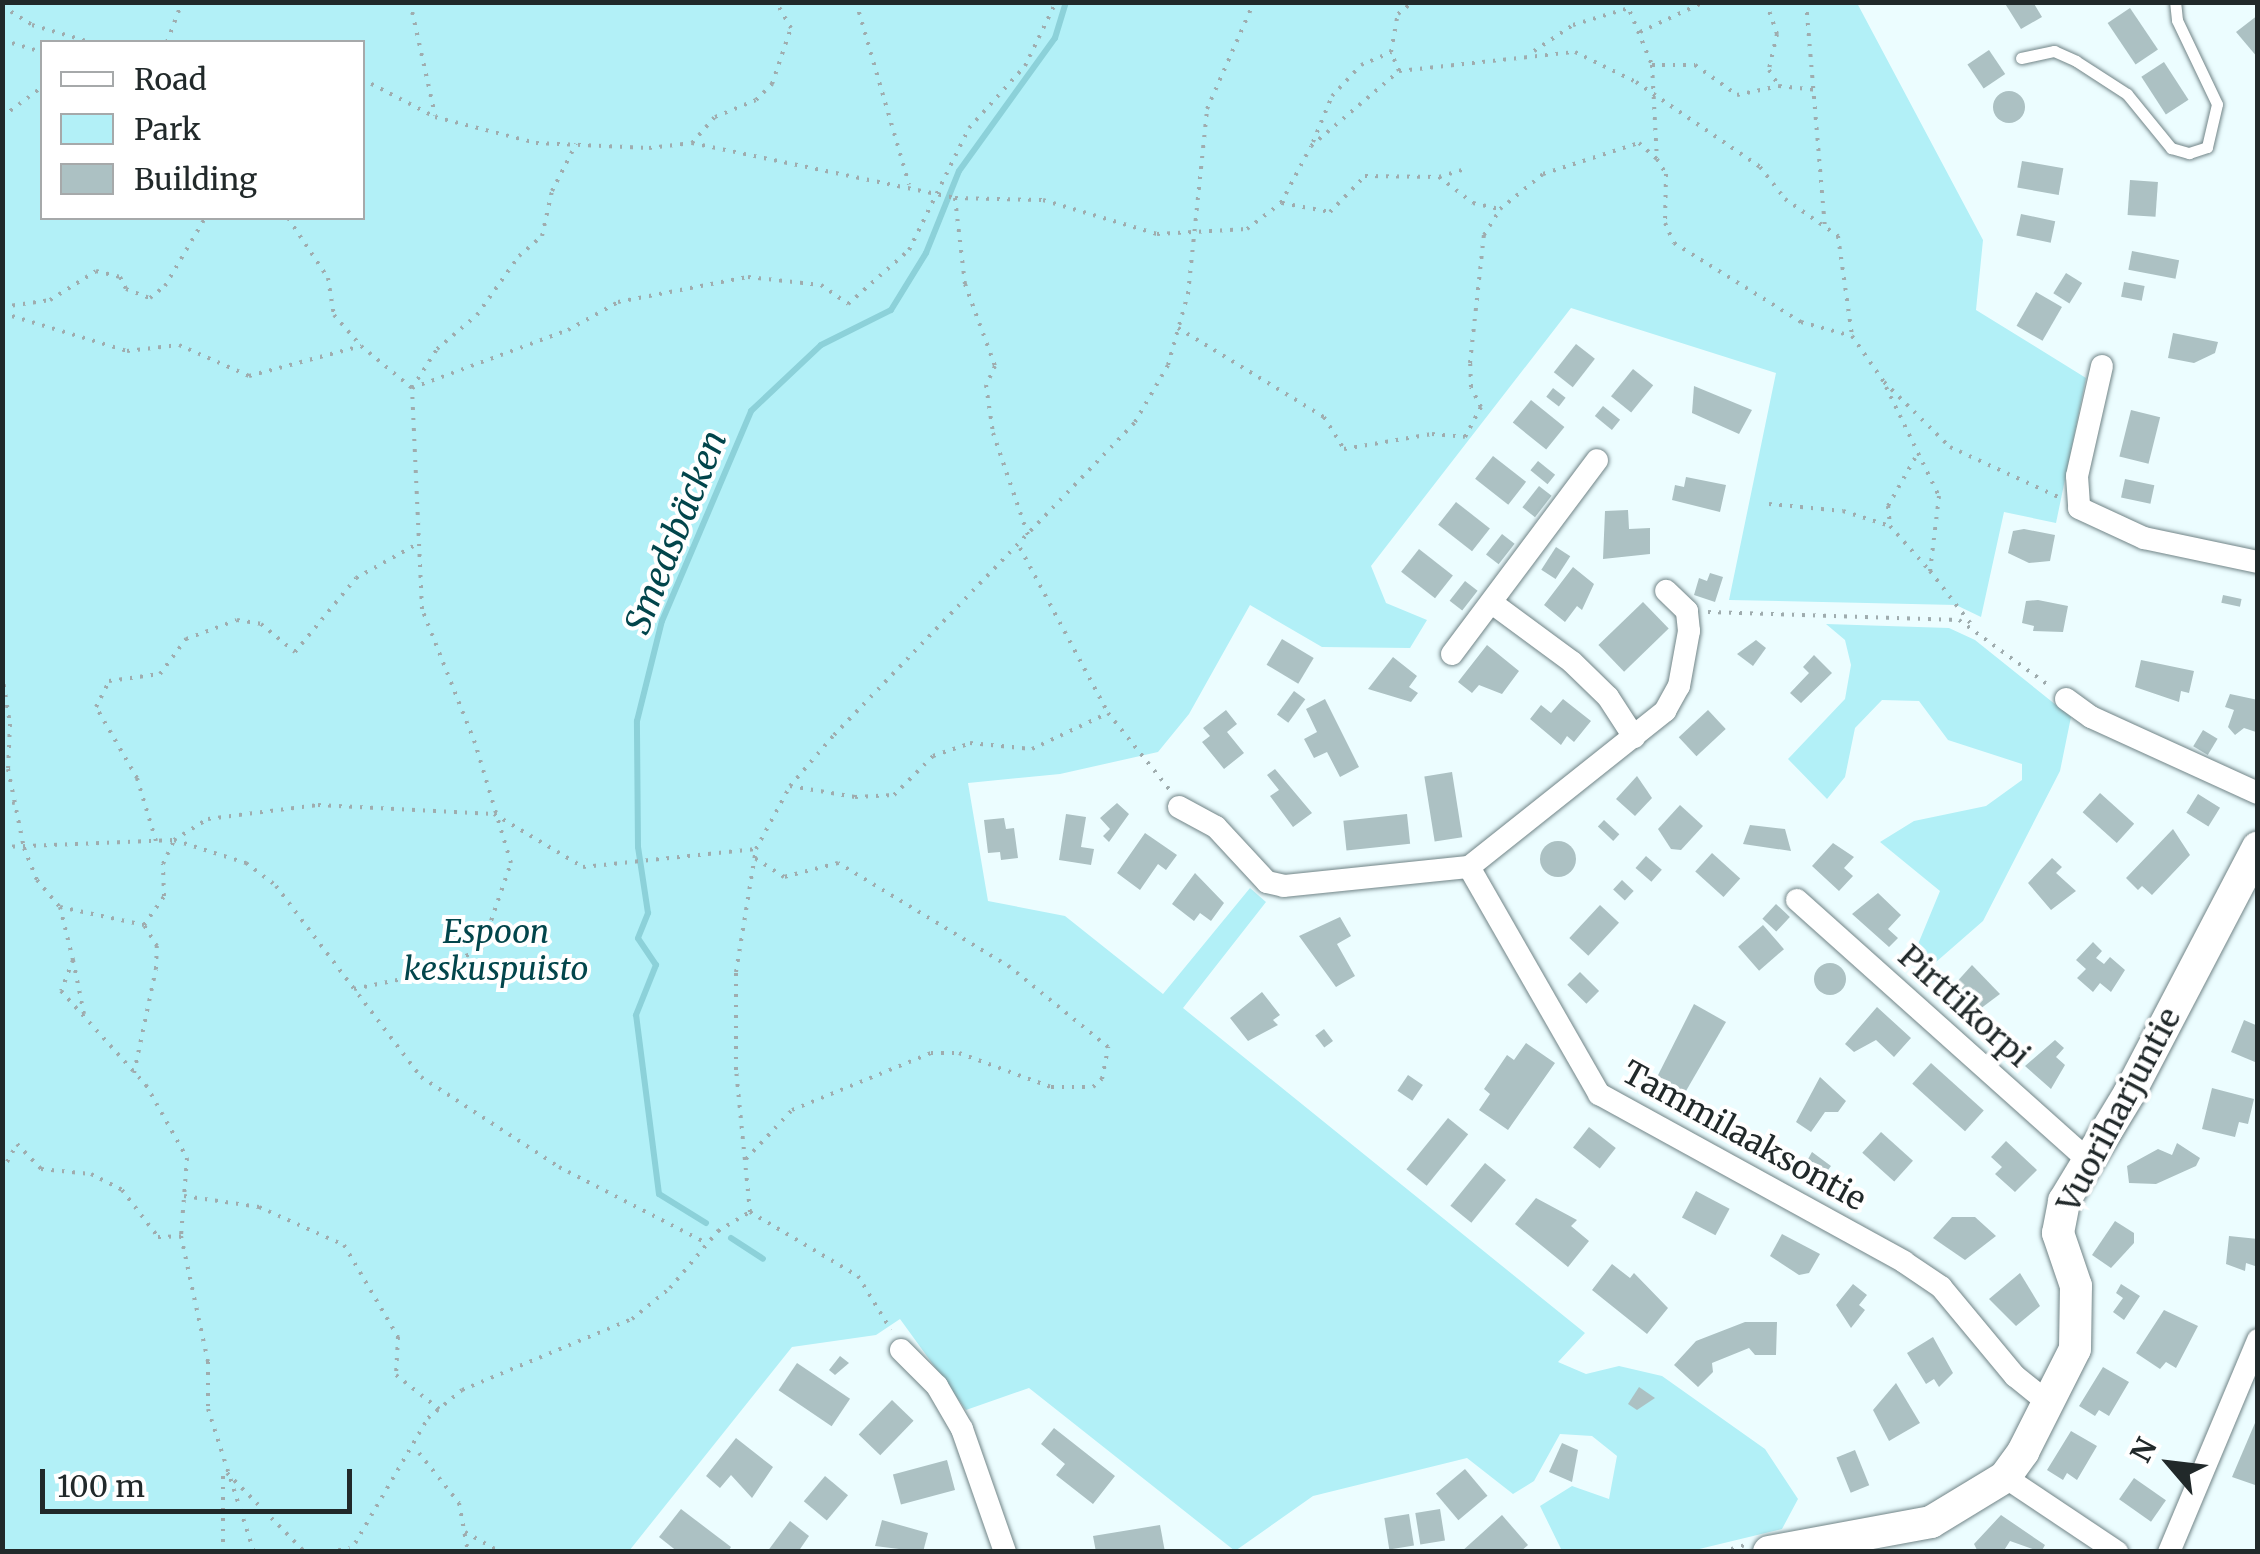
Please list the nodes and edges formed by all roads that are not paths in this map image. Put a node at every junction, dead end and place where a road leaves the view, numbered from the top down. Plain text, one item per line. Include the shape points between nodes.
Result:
1 (2175, 2) edge
2 (2021, 58) dead end
3 (2102, 366) dead end
4 (1597, 460) dead end
5 (2258, 562) edge
6 (1666, 591) dead end
7 (1492, 603) junction
8 (1452, 654) dead end
9 (2066, 700) road end
10 (1634, 737) junction
11 (2258, 793) edge
12 (1179, 807) road end
13 (2258, 846) edge
14 (1470, 867) junction
15 (1796, 900) dead end
16 (2088, 1160) junction
17 (2258, 1340) edge
18 (901, 1350) road end
19 (2051, 1406) junction
20 (2006, 1477) junction
21 (1005, 1552) edge
22 (1769, 1552) edge
23 (2117, 1552) edge
24 (2170, 1552) edge

1 - 2 lane via 2177,20 2217,104 2207,148 2189,154 2171,148 2127,94 2066,56 2039,52
3 - 5 street via 2077,476 2079,508 2144,538
4 - 7 street
6 - 10 street via 1687,611 1679,686 1665,711
7 - 8 street
7 - 10 street via 1572,662 1608,697
9 - 11 street
10 - 14 street
12 - 14 street via 1216,827 1267,882 1284,886
13 - 16 street, Vuoriharjuntie
14 - 19 street, Tammilaaksontie via 1599,1094 1942,1288 2015,1376
15 - 16 street, Pirttikorpi
16 - 19 street, Vuoriharjuntie via 2060,1216 2059,1245 2076,1286 2079,1323 2070,1366
17 - 24 street
18 - 21 street via 937,1386 962,1430
19 - 20 street, Vuoriharjuntie
20 - 22 street, Vuoriharjuntie via 1931,1522
20 - 23 street

